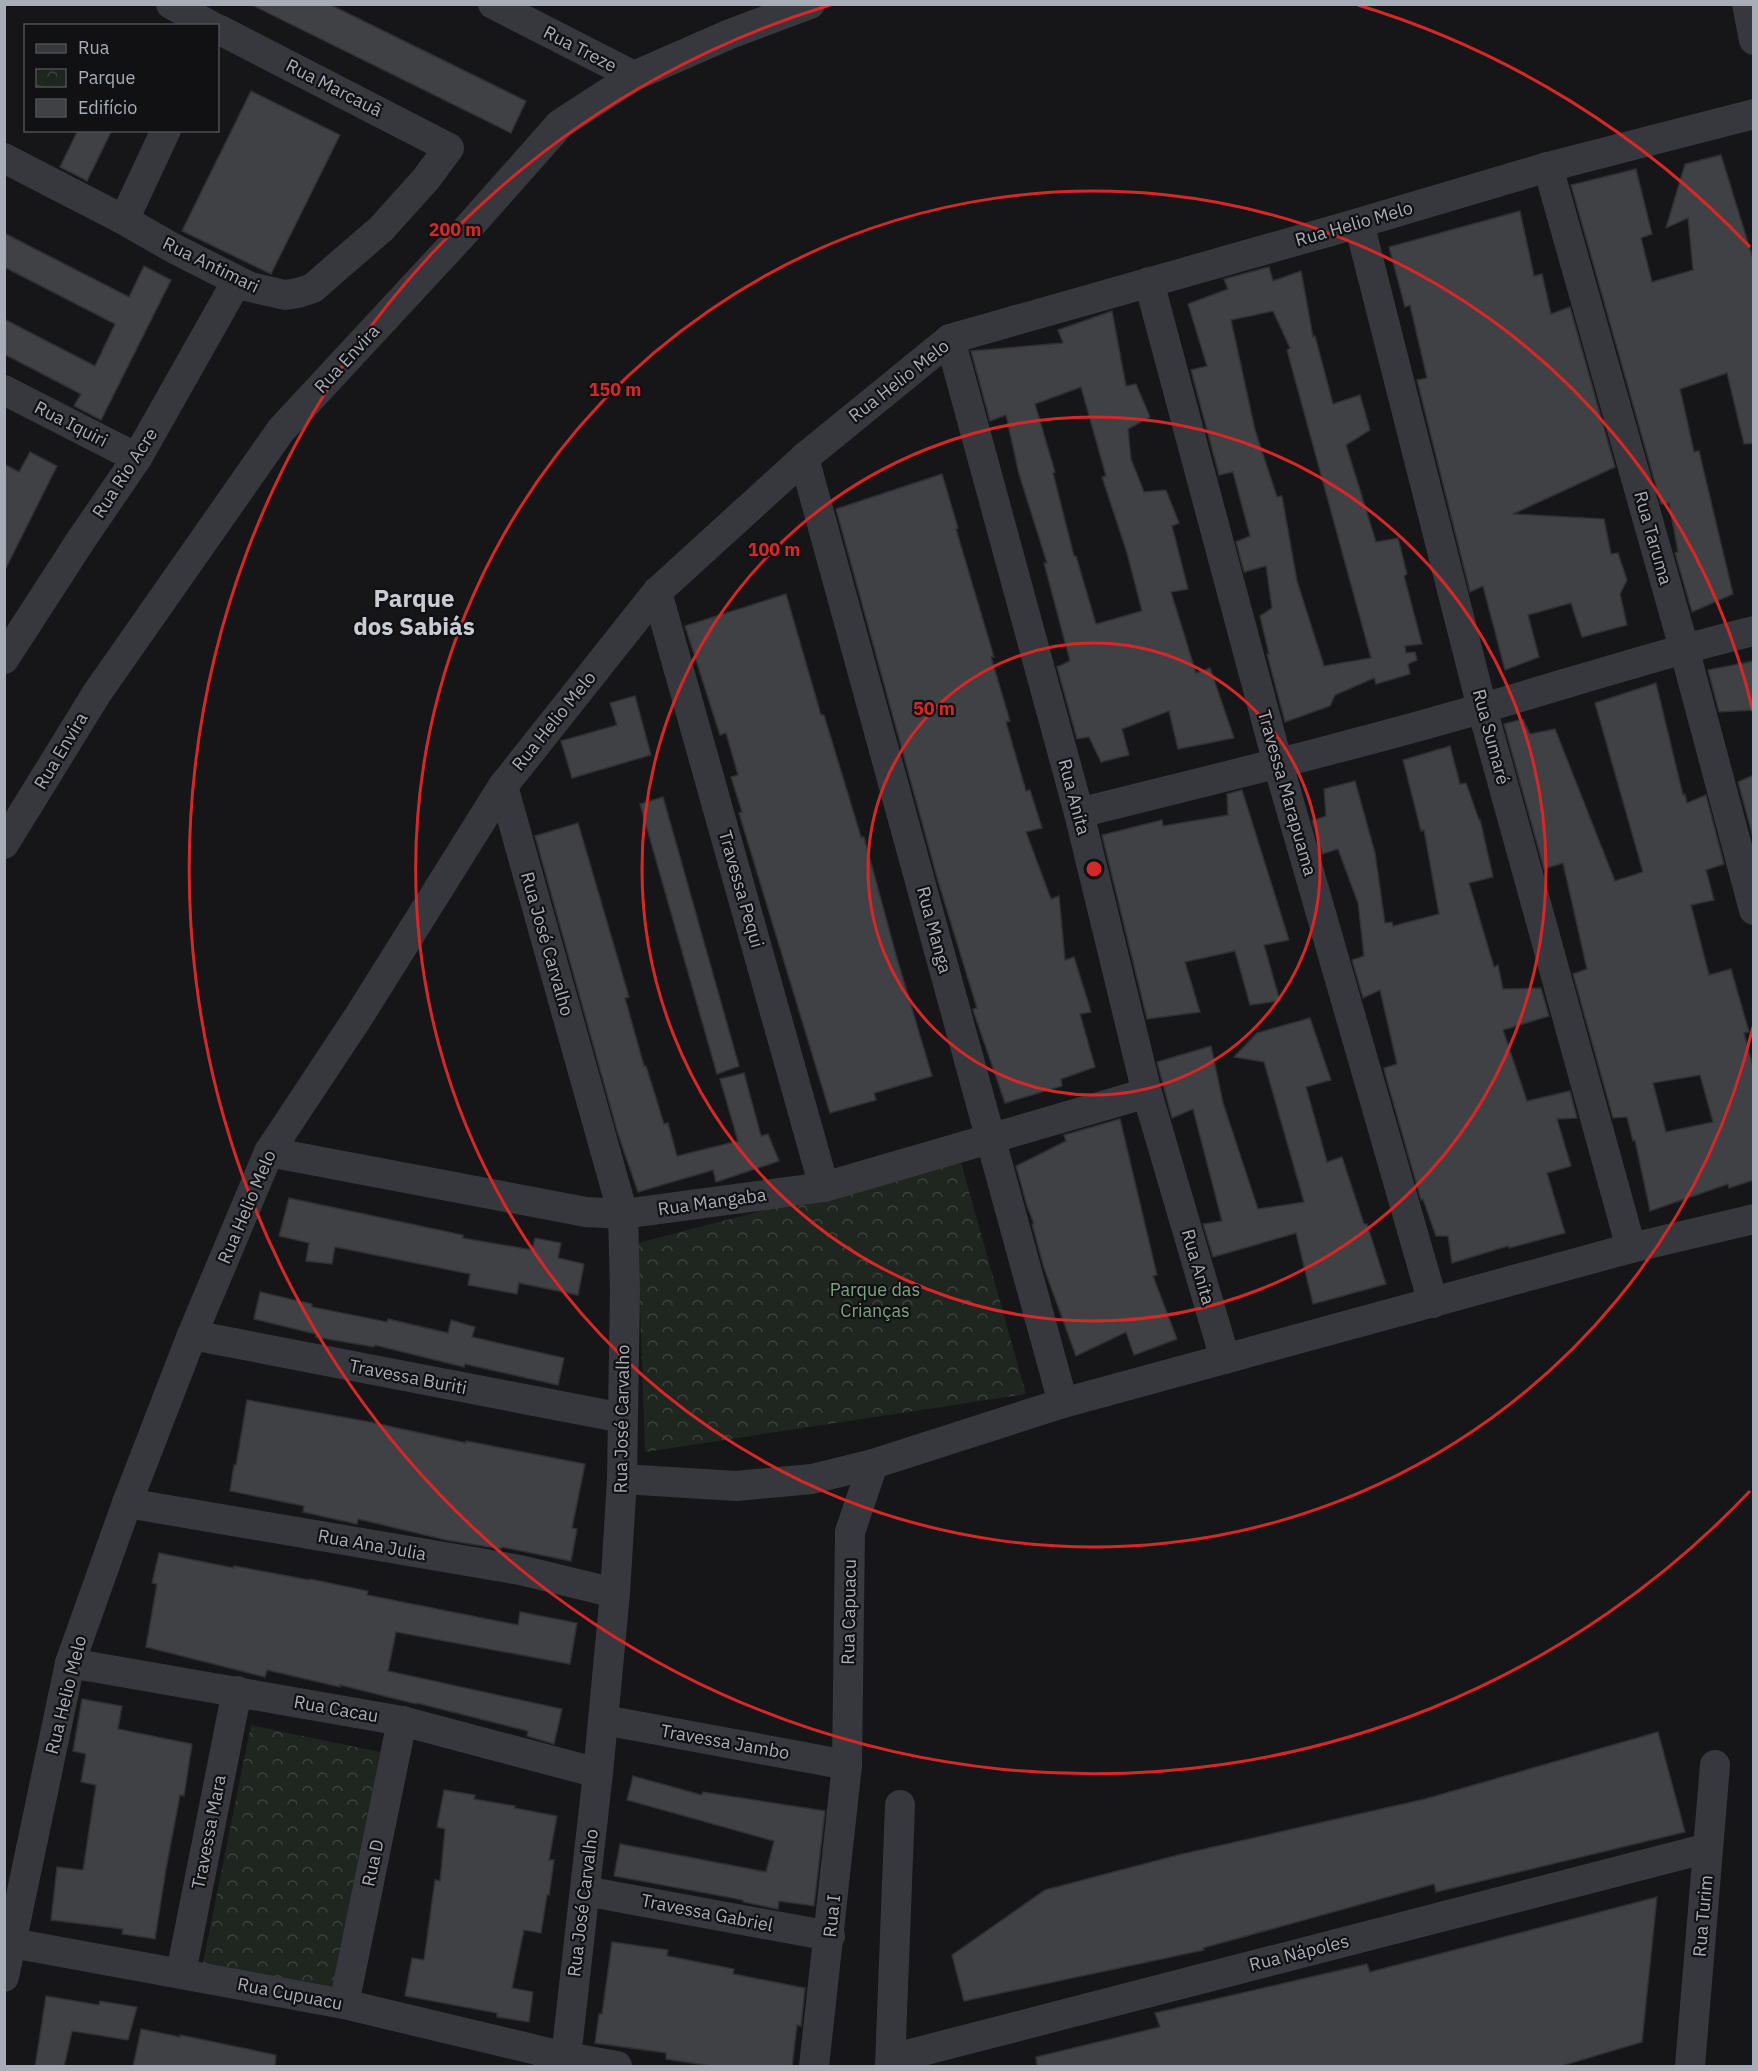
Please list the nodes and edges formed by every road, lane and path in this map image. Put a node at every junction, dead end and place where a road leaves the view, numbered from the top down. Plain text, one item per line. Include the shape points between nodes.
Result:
1 (171, 4) edge
2 (493, 4) edge
3 (810, 4) edge
4 (1746, 4) edge
5 (207, 24) edge
6 (219, 30) edge
7 (1754, 40) edge
8 (634, 76) junction
9 (1754, 114) edge
10 (165, 132) edge
11 (449, 148) joint
12 (4, 158) edge
13 (1548, 167) junction
14 (124, 220) junction
15 (1359, 223) junction
16 (237, 281) junction
17 (1149, 282) junction
18 (950, 339) junction
19 (4, 390) edge
20 (137, 458) junction
21 (804, 458) junction
22 (657, 592) junction
23 (1754, 631) edge
24 (10, 641) edge
25 (1684, 648) junction
26 (1482, 708) junction
27 (1278, 764) junction
28 (503, 786) junction
29 (1079, 813) junction
30 (4, 844) edge
31 (1754, 910) edge
32 (1147, 1093) junction
33 (992, 1139) junction
34 (269, 1152) junction
35 (824, 1187) junction
36 (623, 1214) junction
37 (1754, 1219) edge
38 (1631, 1248) junction
39 (1433, 1303) junction
40 (192, 1335) junction
41 (1225, 1359) junction
42 (1063, 1403) junction
43 (623, 1419) junction
44 (873, 1464) junction
45 (622, 1479) junction
46 (127, 1503) junction
47 (615, 1593) junction
48 (70, 1663) junction
49 (237, 1691) junction
50 (604, 1720) junction
51 (402, 1721) junction
52 (847, 1765) junction
53 (1715, 1765) dead end
54 (598, 1773) junction
55 (900, 1805) dead end
56 (1708, 1848) junction
57 (585, 1891) junction
58 (830, 1936) junction
59 (12, 1943) junction
60 (181, 1974) junction
61 (4, 1977) edge
62 (344, 2004) junction
63 (565, 2062) edge
64 (890, 2063) edge
65 (617, 2067) edge
66 (814, 2067) edge
67 (1690, 2067) edge

1 - 5 street
2 - 8 street, Rua Treze
3 - 8 street, Rua Envira
4 - 7 street
6 - 11 street, Rua Marcauã
8 - 30 street, Rua Envira via 560,124 281,430 97,693
9 - 13 street, Rua Helio Melo
10 - 14 street
11 - 16 street, Rua Antimari via 381,228 313,288 285,295
12 - 14 street, Rua Antimari
13 - 15 street, Rua Helio Melo
13 - 25 street, Rua Taruma
14 - 16 street, Rua Antimari
15 - 17 street, Rua Helio Melo
15 - 26 street, Rua Sumaré
16 - 20 street, Rua Rio Acre
17 - 18 street, Rua Helio Melo
17 - 27 street, Travessa Marapuama
18 - 21 street, Rua Helio Melo
18 - 29 street, Rua Anita
19 - 20 street, Rua Iquiri
20 - 24 street, Rua Rio Acre
21 - 22 street, Rua Helio Melo
21 - 33 street, Rua Manga
22 - 28 street, Rua Helio Melo
22 - 35 street, Travessa Pequi
23 - 25 street
25 - 26 street
25 - 31 street, Rua Taruma
26 - 27 street
26 - 38 street, Rua Sumaré
27 - 29 street
27 - 39 street, Travessa Marapuama
28 - 34 street, Rua Helio Melo
28 - 36 street, Rua José Carvalho
29 - 32 street, Rua Anita
32 - 33 street, Rua Mangaba
32 - 41 street, Rua Anita
33 - 35 street, Rua Mangaba
33 - 42 street, Rua Manga
34 - 36 street, Rua Mangaba via 586,1212
34 - 40 street, Rua Helio Melo
35 - 36 street, Rua Mangaba
36 - 43 street, Rua José Carvalho
37 - 38 street
38 - 39 street
39 - 41 street
40 - 43 street, Travessa Buriti
40 - 46 street, Rua Helio Melo
41 - 42 street
42 - 44 street
43 - 45 street, Rua José Carvalho
44 - 45 street via 812,1479 736,1486
44 - 52 street, Rua Capuacu via 850,1532
45 - 47 street, Rua José Carvalho
46 - 47 street, Rua Ana Julia via 520,1570
46 - 48 street, Rua Helio Melo
47 - 50 street, Rua José Carvalho
48 - 49 street, Rua Cacau
48 - 59 street, Rua Helio Melo
49 - 51 street, Rua Cacau
49 - 60 street, Travessa Mara
50 - 52 street, Travessa Jambo
50 - 54 street, Rua José Carvalho
51 - 54 street, Rua Cacau
51 - 62 street, Rua D
52 - 58 street, Rua I
53 - 56 street, Rua Turim
54 - 57 street, Rua José Carvalho
55 - 64 street
56 - 64 street, Rua Nápoles
56 - 67 street, Rua Turim
57 - 58 street, Travessa Gabriel
57 - 63 street, Rua José Carvalho
58 - 66 street, Rua I
59 - 60 street, Rua Cupuacu
59 - 61 street, Rua Helio Melo
60 - 62 street, Rua Cupuacu
62 - 63 street, Rua Cupuacu
63 - 65 street, Rua Cupuacu

